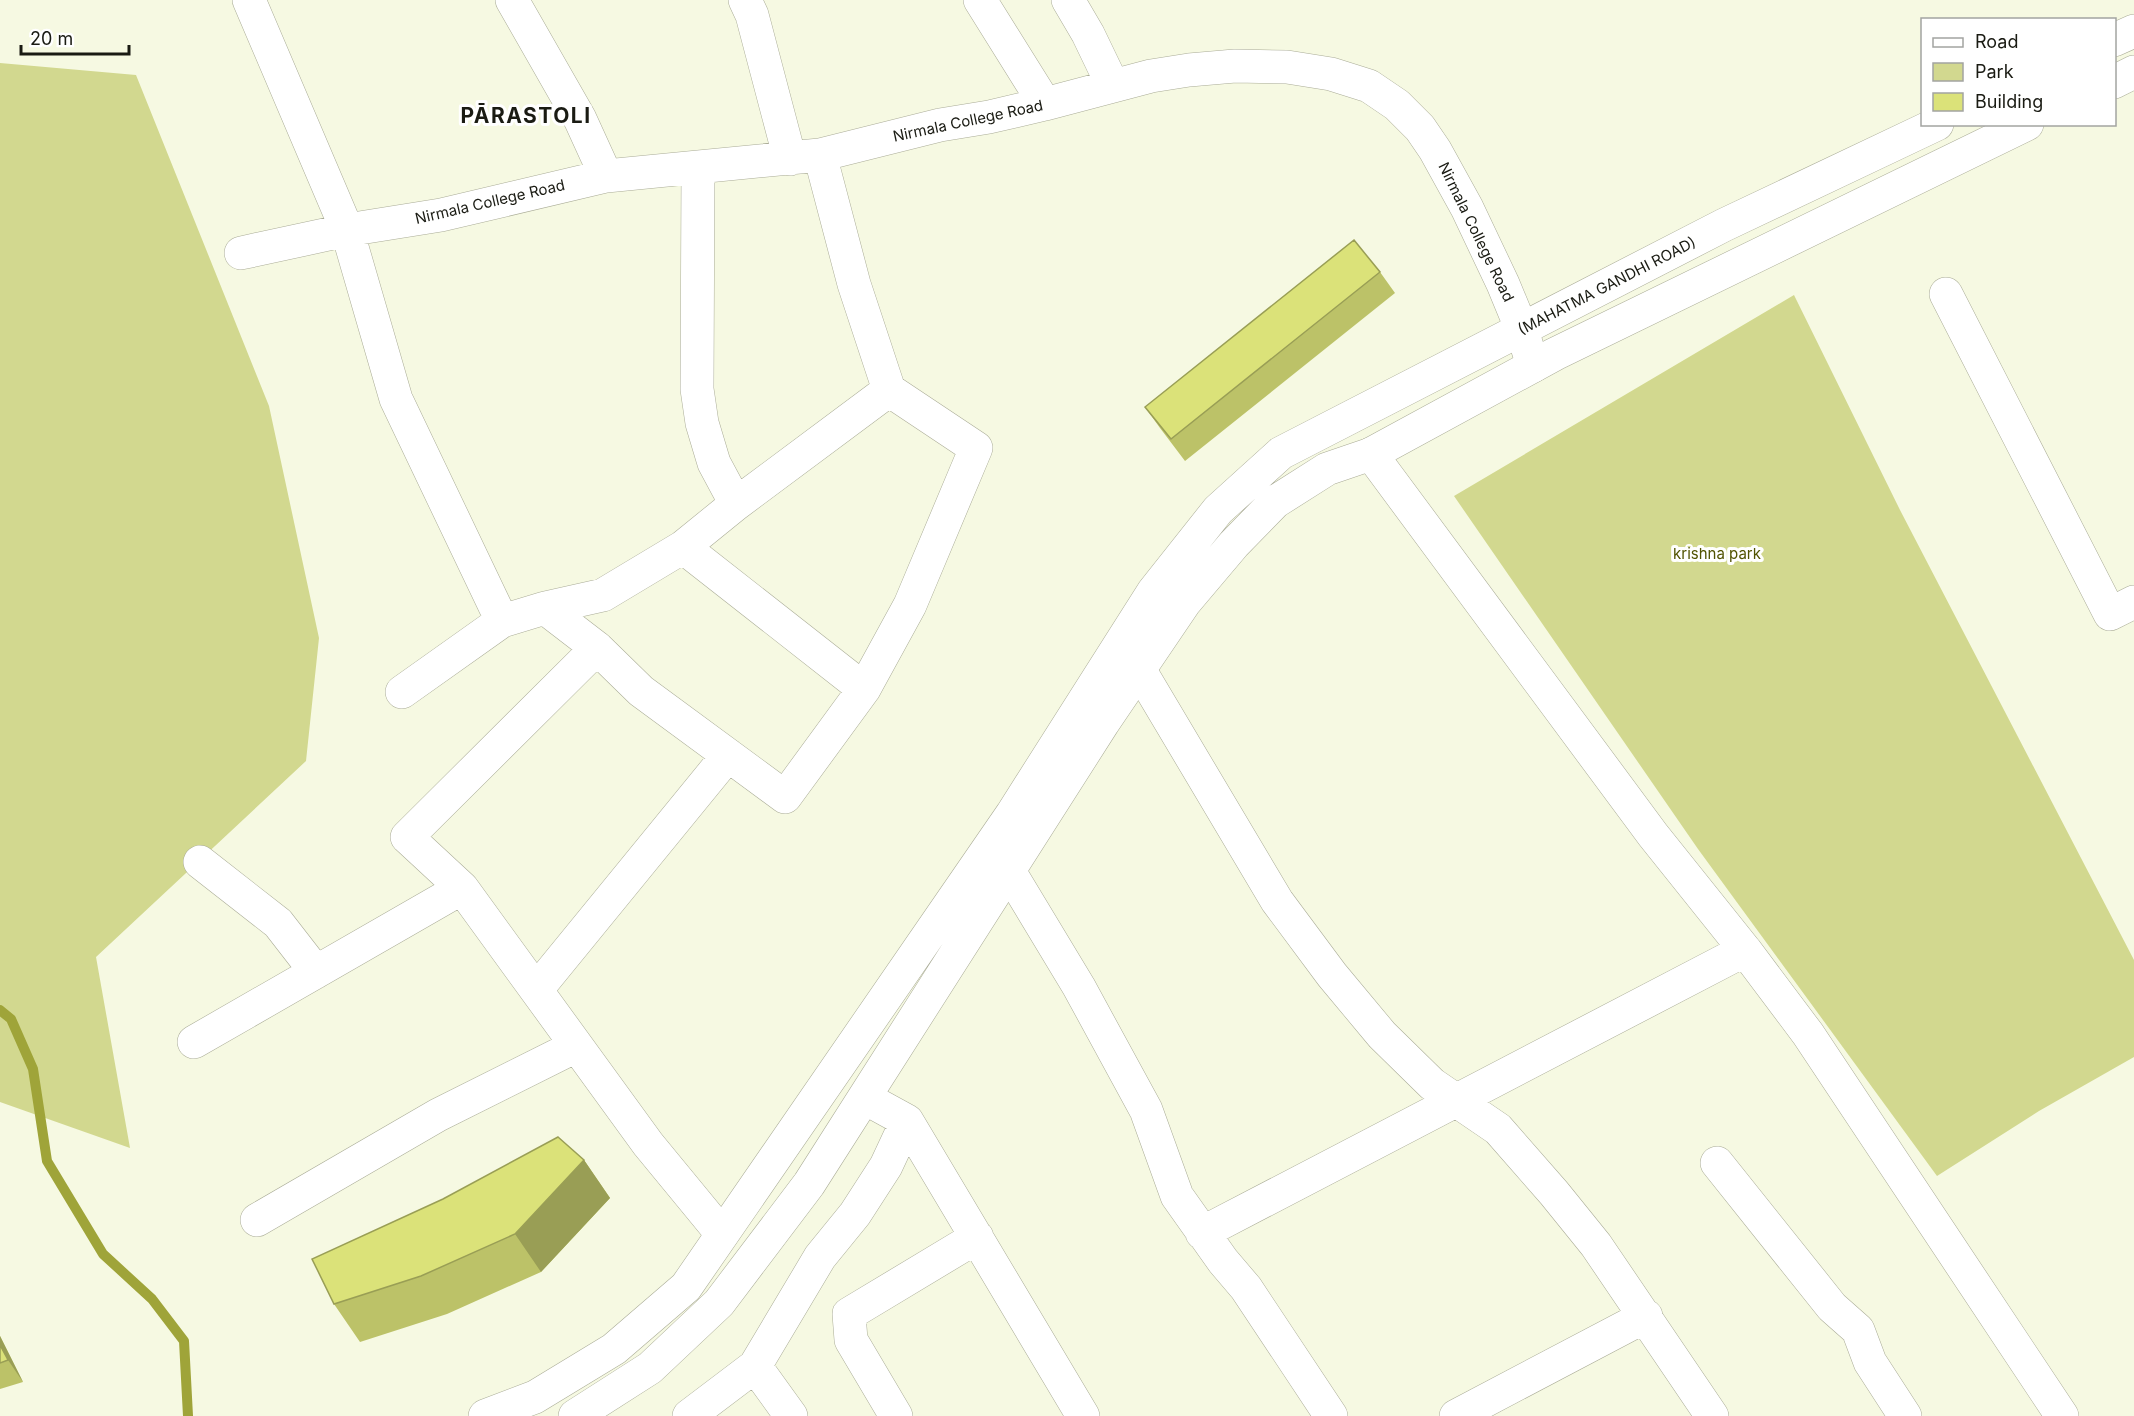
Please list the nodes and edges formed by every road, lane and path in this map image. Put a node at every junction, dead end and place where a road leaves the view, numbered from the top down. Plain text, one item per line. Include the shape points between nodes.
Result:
1 (249, 0) edge
2 (512, 0) edge
3 (746, 0) edge
4 (980, 0) edge
5 (1068, 0) edge
6 (2134, 31) edge
7 (2116, 40) edge
8 (2134, 72) edge
9 (2116, 81) edge
10 (1113, 86) junction
11 (1045, 104) junction
12 (1933, 126) edge
13 (2023, 126) edge
14 (805, 157) junction
15 (698, 167) junction
16 (606, 176) junction
17 (347, 230) junction
18 (241, 254) dead end
19 (1946, 294) dead end
20 (1522, 330) junction
21 (1533, 366) junction
22 (890, 390) junction
23 (1371, 454) junction
24 (736, 504) junction
25 (683, 547) junction
26 (2134, 602) edge
27 (545, 608) junction
28 (502, 621) junction
29 (597, 648) junction
30 (1139, 669) junction
31 (864, 689) junction
32 (402, 692) dead end
33 (728, 755) junction
34 (200, 862) dead end
35 (1009, 871) junction
36 (462, 888) junction
37 (1745, 950) junction
38 (316, 972) junction
39 (537, 989) junction
40 (194, 1042) dead end
41 (576, 1046) junction
42 (865, 1098) junction
43 (1456, 1101) junction
44 (907, 1121) junction
45 (1717, 1163) dead end
46 (257, 1220) dead end
47 (1202, 1233) junction
48 (722, 1234) junction
49 (976, 1237) junction
50 (1646, 1316) junction
51 (754, 1366) junction
52 (485, 1416) edge
53 (575, 1416) edge
54 (689, 1416) edge
55 (791, 1416) edge
56 (896, 1416) edge
57 (1083, 1416) edge
58 (1331, 1416) edge
59 (1456, 1416) edge
60 (1712, 1416) edge
61 (1905, 1416) edge
62 (2062, 1416) edge

1 - 17 street
2 - 16 street via 580,119
3 - 14 street
4 - 11 street
5 - 10 street
6 - 7 street
8 - 9 street
10 - 11 street, Nirmala College Road
10 - 20 street, Nirmala College Road via 1151,76 1235,66 1287,67 1331,74 1369,86 1405,112 1435,150 1467,208
11 - 14 street, Nirmala College Road
12 - 20 street, (MAHATMA GANDHI ROAD) via 1724,225
13 - 21 street
14 - 15 street, Nirmala College Road
14 - 22 street via 855,284
15 - 16 street, Nirmala College Road
15 - 24 street via 697,389 714,463
16 - 17 street, Nirmala College Road via 441,215
17 - 18 street, Nirmala College Road
17 - 28 street via 396,399
19 - 26 street via 2110,614
20 - 21 street, Nirmala College Road
20 - 48 street, (MAHATMA GANDHI ROAD) via 1281,453 1218,510 1153,592 1012,814
21 - 23 street
22 - 24 street
22 - 31 street via 976,448 910,605
23 - 30 street via 1327,469 1275,502 1185,602
23 - 37 street via 1653,835
24 - 25 street
25 - 27 street via 603,595
25 - 31 street
27 - 28 street
27 - 29 street
28 - 32 street
29 - 33 street via 641,691
29 - 36 street via 407,837
30 - 35 street
30 - 43 street via 1277,902 1382,1035 1432,1084
31 - 33 street via 785,797
33 - 39 street
34 - 38 street via 278,922
35 - 42 street
35 - 47 street via 1079,987 1146,1110 1177,1196
36 - 38 street
36 - 39 street
37 - 43 street
37 - 62 street via 1808,1034
38 - 40 street
39 - 41 street
41 - 46 street via 438,1115
41 - 48 street via 648,1144
42 - 44 street
42 - 53 street via 809,1184 719,1303 650,1368
43 - 47 street
43 - 50 street via 1498,1129 1596,1245
44 - 49 street
44 - 51 street via 886,1166 855,1214 820,1257
45 - 61 street via 1832,1307 1858,1330 1870,1362
47 - 58 street via 1246,1288
48 - 52 street, (MAHATMA GANDHI ROAD) via 686,1287 614,1349 535,1397
49 - 56 street via 849,1314 851,1340
49 - 57 street
50 - 59 street
50 - 60 street
51 - 54 street
51 - 55 street

